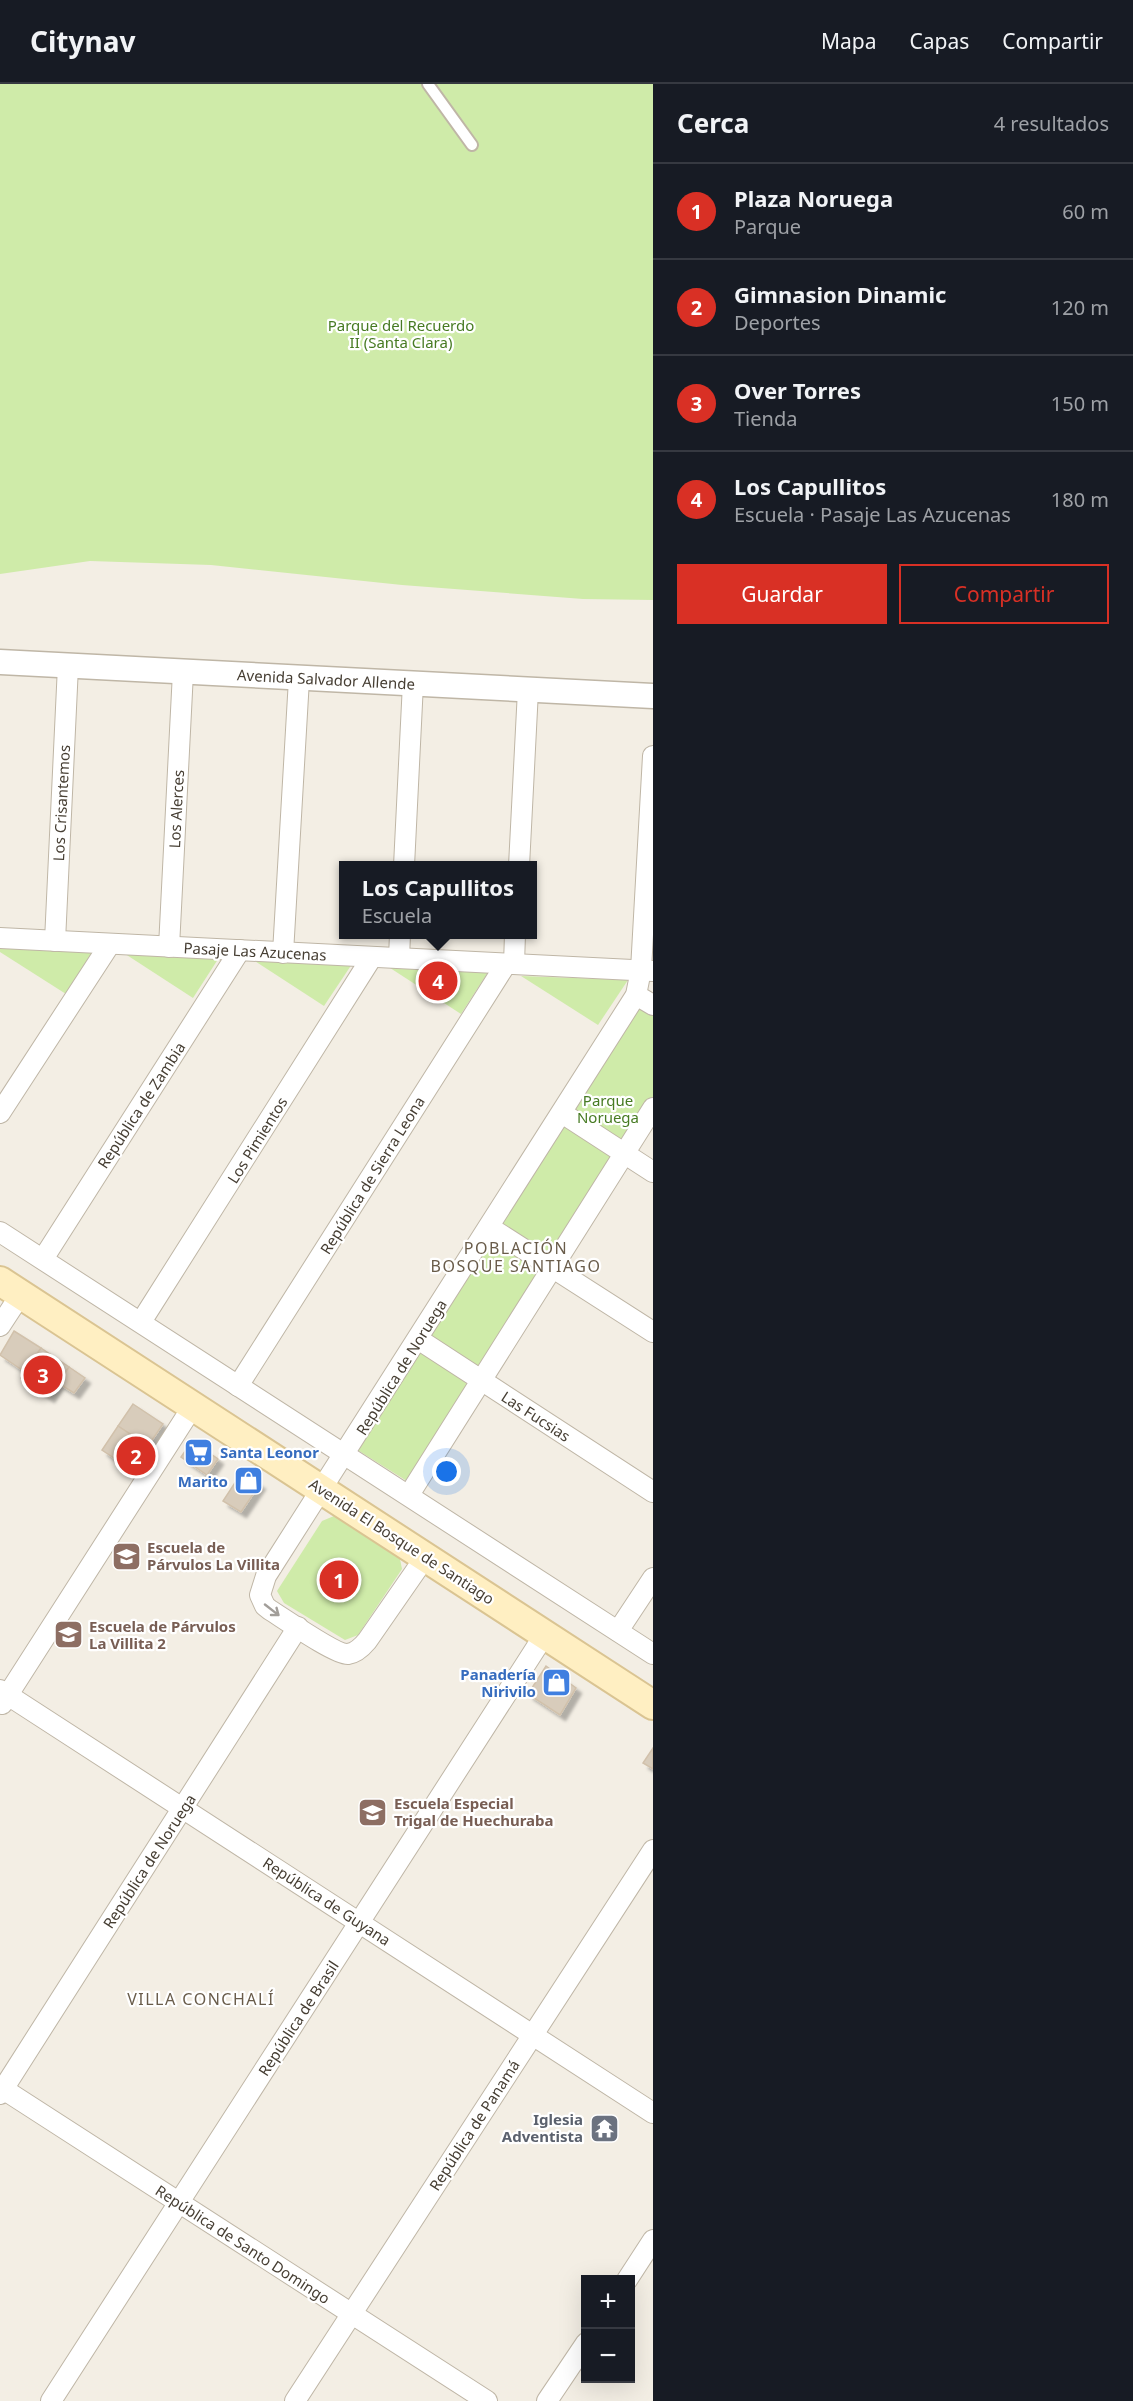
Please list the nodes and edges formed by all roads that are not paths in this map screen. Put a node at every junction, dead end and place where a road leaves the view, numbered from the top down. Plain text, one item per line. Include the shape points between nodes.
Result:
1 (428, 84) edge
2 (472, 145) dead end
3 (0, 662) edge
4 (68, 666) junction
5 (183, 672) junction
6 (299, 679) junction
7 (413, 683) junction
8 (528, 690) junction
9 (653, 696) edge
10 (653, 756) edge
11 (404, 861) edge
12 (519, 861) edge
13 (0, 938) edge
14 (400, 939) edge
15 (514, 939) edge
16 (55, 941) junction
17 (110, 944) junction
18 (169, 946) junction
19 (240, 950) junction
20 (284, 952) junction
21 (372, 957) junction
22 (399, 958) junction
23 (510, 964) junction
24 (647, 971) edge
25 (645, 1000) edge
26 (653, 1108) edge
27 (0, 1113) edge
28 (561, 1113) junction
29 (624, 1154) junction
30 (653, 1172) edge
31 (489, 1227) junction
32 (0, 1232) edge
33 (43, 1259) junction
34 (553, 1268) junction
35 (10, 1287) edge
36 (141, 1323) junction
37 (0, 1326) edge
38 (653, 1332) edge
39 (418, 1339) junction
40 (482, 1380) junction
41 (238, 1386) junction
42 (193, 1406) junction
43 (345, 1454) junction
44 (322, 1490) junction
45 (653, 1492) edge
46 (409, 1496) junction
47 (426, 1557) junction
48 (653, 1578) edge
49 (298, 1627) junction
50 (618, 1631) junction
51 (545, 1634) junction
52 (653, 1654) edge
53 (2, 1697) edge
54 (653, 1705) edge
55 (182, 1808) junction
56 (653, 1850) edge
57 (359, 1923) junction
58 (533, 2035) junction
59 (1, 2090) edge
60 (653, 2113) edge
61 (179, 2202) junction
62 (653, 2240) edge
63 (630, 2275) edge
64 (352, 2314) junction
65 (581, 2350) edge
66 (553, 2397) edge
67 (51, 2401) edge
68 (295, 2401) edge
69 (487, 2401) edge

1 - 2 lane
3 - 4 street, Avenida Salvador Allende
4 - 5 street, Avenida Salvador Allende
4 - 16 street, Los Crisantemos
5 - 6 street, Avenida Salvador Allende
5 - 18 street, Los Alerces
6 - 7 street, Avenida Salvador Allende
6 - 20 street
7 - 8 street, Avenida Salvador Allende
7 - 11 street
8 - 9 street, Avenida Salvador Allende
8 - 12 street
10 - 24 street, República de Noruega
13 - 16 street, Pasaje Las Azucenas
14 - 22 street
15 - 23 street
16 - 17 street, Pasaje Las Azucenas
17 - 18 street, Pasaje Las Azucenas
17 - 27 street
18 - 19 street, Pasaje Las Azucenas
19 - 20 street, Pasaje Las Azucenas
19 - 33 street, República de Zambia
20 - 21 street, Pasaje Las Azucenas
21 - 22 street, Pasaje Las Azucenas
21 - 36 street, Los Pimientos
22 - 23 street, Pasaje Las Azucenas
23 - 24 street, Pasaje Las Azucenas
23 - 41 street, República de Sierra Leona
24 - 25 street, República de Noruega
25 - 28 street, República de Noruega
26 - 29 street
28 - 29 street
28 - 31 street, República de Noruega
29 - 30 street
29 - 34 street
31 - 34 street
31 - 39 street, República de Noruega
32 - 33 street
33 - 36 street
34 - 38 street
34 - 40 street
35 - 37 street
35 - 42 main road, Avenida El Bosque de Santiago
36 - 41 street
39 - 40 street, Las Fucsias
39 - 43 street, República de Noruega
40 - 45 street, Las Fucsias
40 - 46 street
41 - 43 street
42 - 44 main road, Avenida El Bosque de Santiago
42 - 53 street
43 - 44 street, República de Noruega
43 - 46 street
44 - 47 main road, Avenida El Bosque de Santiago
44 -> 49 street, República de Noruega via 266,1576 260,1595 265,1605
46 - 50 street
47 - 49 street, República de Noruega via 358,1650 340,1653
47 - 51 main road, Avenida El Bosque de Santiago
48 - 50 street
49 - 55 street, República de Noruega
50 - 52 street
51 - 54 main road, Avenida El Bosque de Santiago
51 - 57 street, República de Brasil
53 - 55 street, República de Guyana
55 - 57 street, República de Guyana
55 - 59 street, República de Noruega
56 - 58 street, República de Panamá
57 - 58 street, República de Guyana
57 - 61 street, República de Brasil
58 - 60 street, República de Guyana
58 - 64 street, República de Panamá
59 - 61 street, República de Santo Domingo
61 - 64 street, República de Santo Domingo
61 - 67 street, República de Brasil
62 - 63 street
64 - 68 street, República de Panamá
64 - 69 street, República de Santo Domingo
65 - 66 street

